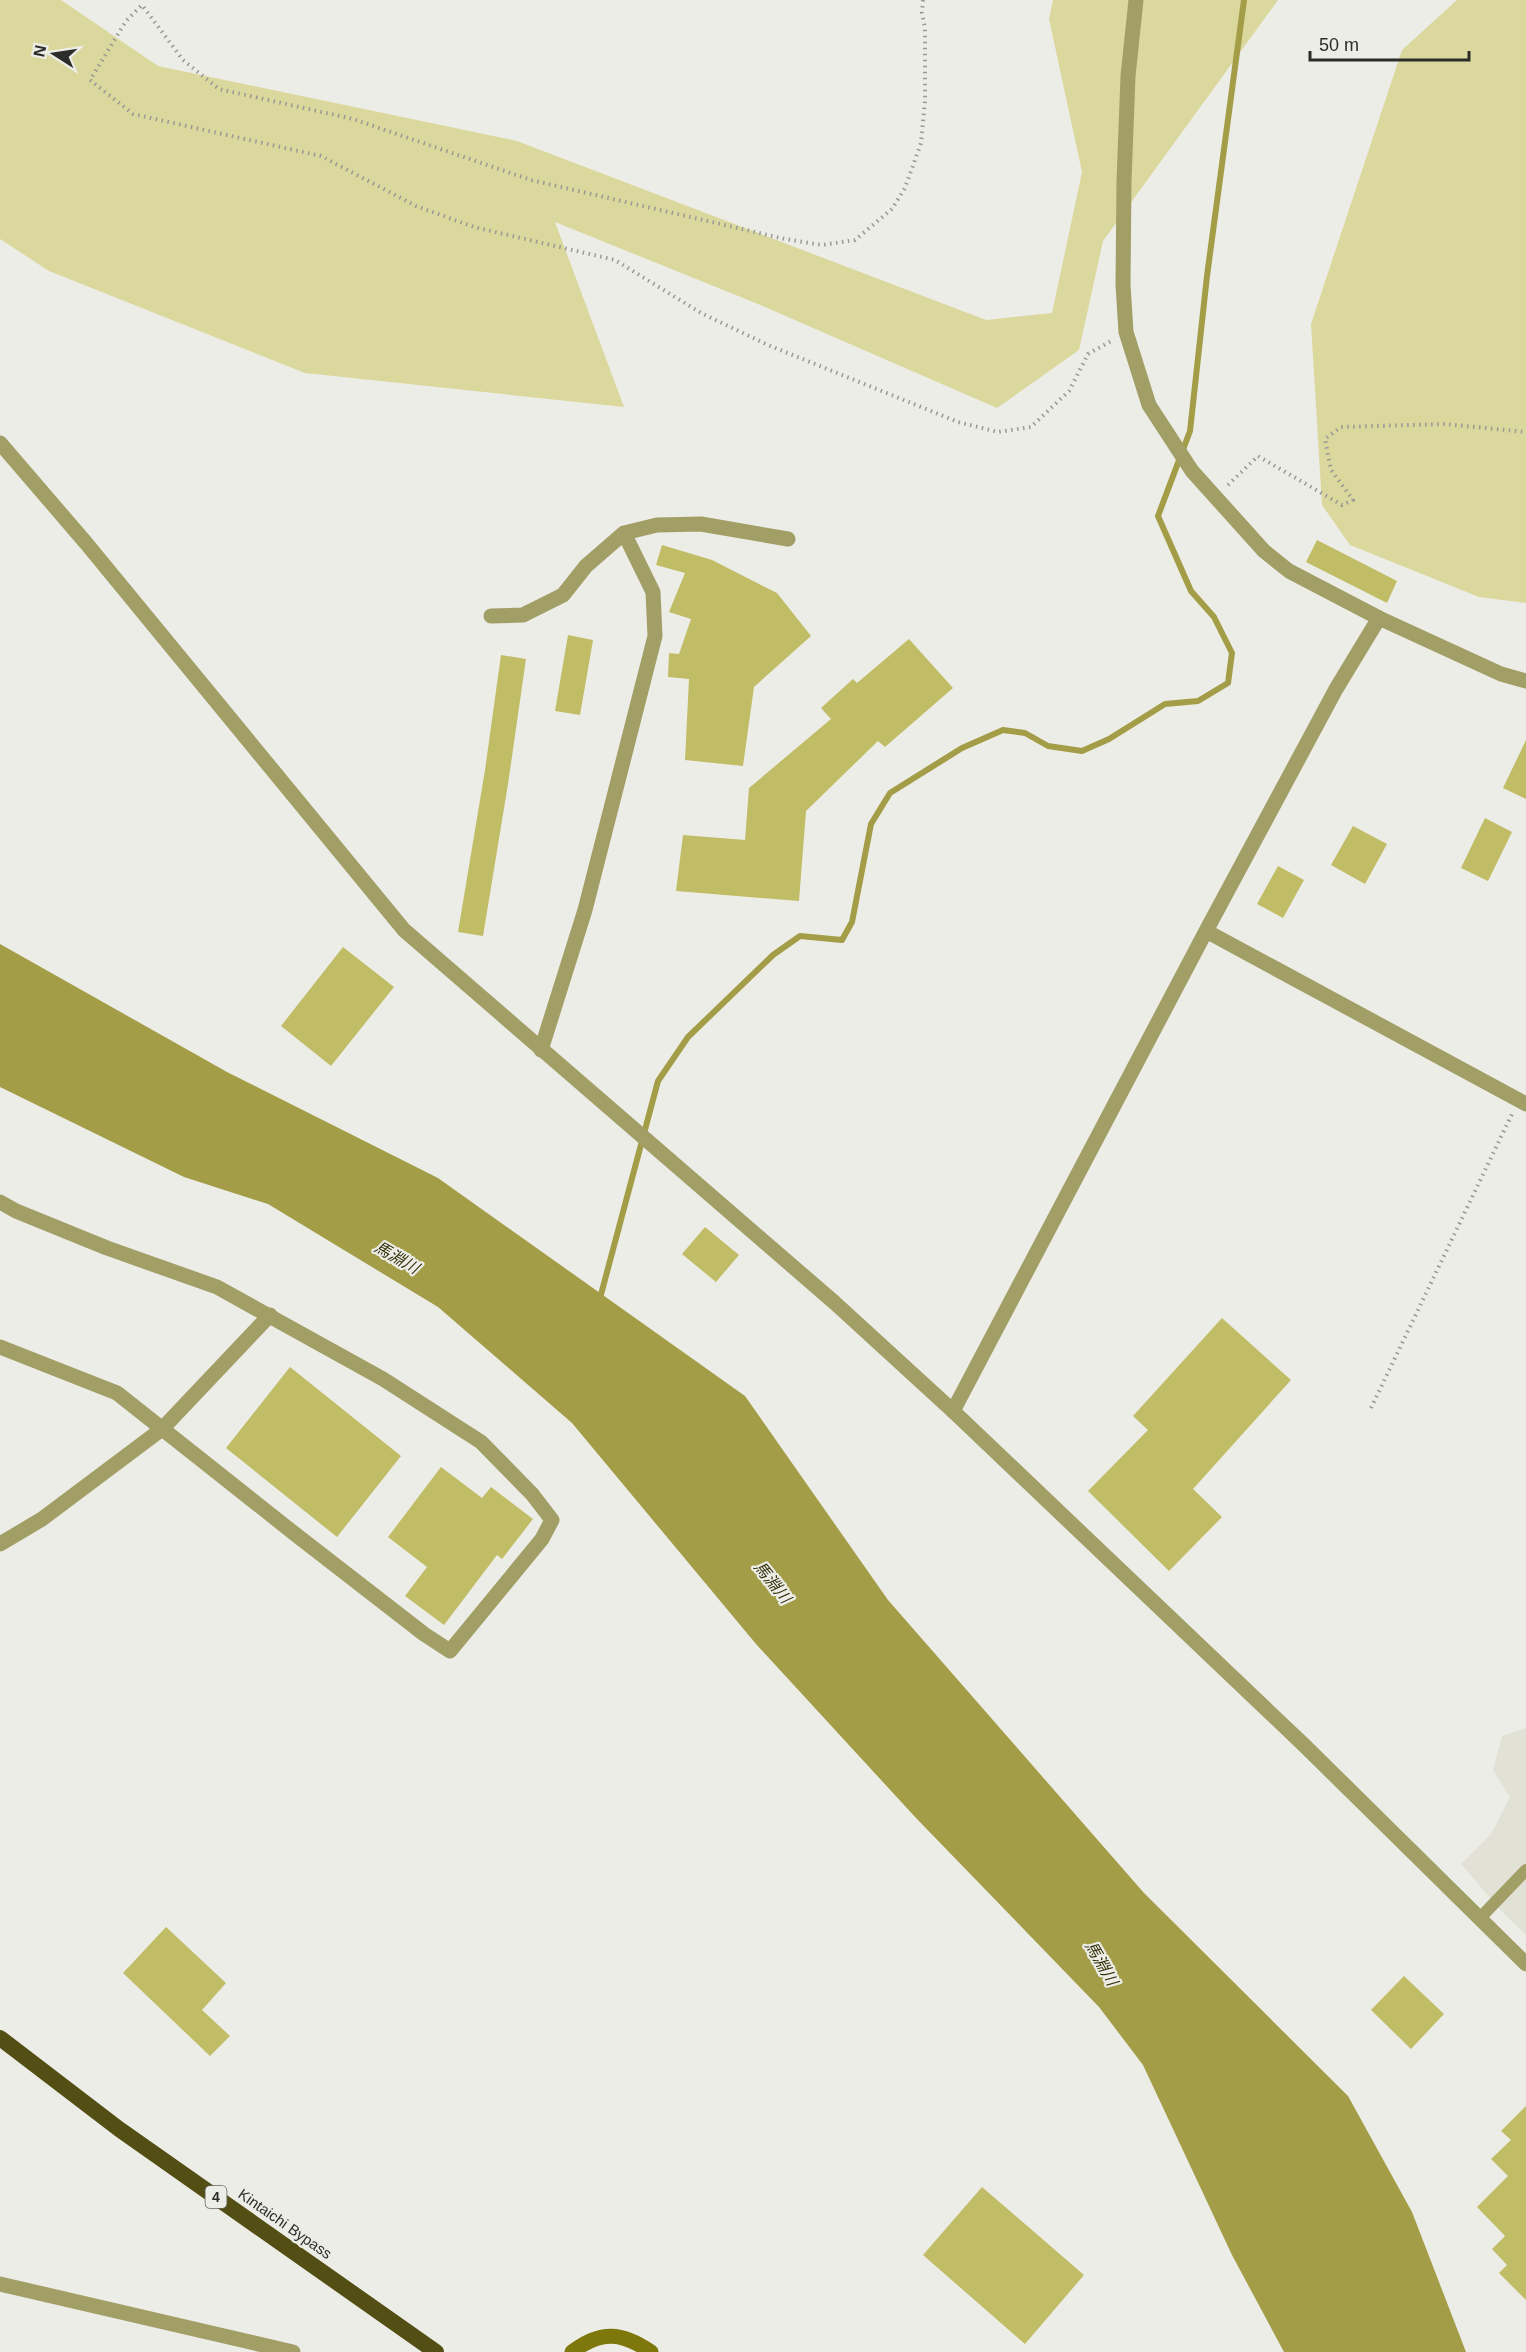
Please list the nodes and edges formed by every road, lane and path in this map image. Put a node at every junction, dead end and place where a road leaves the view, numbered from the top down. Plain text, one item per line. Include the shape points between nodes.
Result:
1 (923, 0) edge
2 (1136, 0) edge
3 (1126, 332) junction
4 (1526, 432) edge
5 (0, 443) edge
6 (1215, 499) junction
7 (624, 533) junction
8 (788, 539) dead end
9 (490, 616) dead end
10 (1379, 618) junction
11 (1526, 681) edge
12 (1206, 931) junction
13 (541, 1050) junction
14 (1524, 1097) edge
15 (0, 1202) edge
16 (270, 1315) junction
17 (0, 1347) edge
18 (1371, 1408) dead end
19 (953, 1411) junction
20 (162, 1430) junction
21 (0, 1544) edge
22 (1526, 1870) edge
23 (1480, 1918) junction
24 (1526, 1964) edge
25 (0, 2037) edge
26 (0, 2284) edge
27 (292, 2352) edge
28 (436, 2352) edge
29 (572, 2352) edge
30 (651, 2352) edge

1 - 3 path via 926,101 921,142 905,188 892,209 855,240 822,245 784,240 531,180 353,119 219,89 183,60 142,5 126,21 90,80 133,114 321,156 416,206 474,227 615,260 702,313 768,345 958,422 998,432 1031,427 1069,391 1088,354
2 - 3 street via 1124,181
3 - 6 street via 1149,405
4 - 6 path via 1445,424 1341,427 1325,440 1331,470 1353,500 1342,505 1258,456
5 - 13 street via 404,930
6 - 10 street via 1264,551 1289,571
7 - 8 street via 657,525 701,524
7 - 9 street via 586,566 563,595 523,615
7 - 13 street via 653,592 655,636 585,910
10 - 11 street via 1500,674
10 - 12 street via 1336,689
12 - 14 street
12 - 19 street
13 - 19 street via 835,1303
14 - 18 path
15 - 16 street via 107,1248 218,1287
16 - 20 street
16 - 20 street via 383,1379 481,1443 552,1520 542,1539 450,1651
17 - 20 street via 117,1393
19 - 23 street
20 - 21 street via 42,1519
22 - 23 lane
23 - 24 street
25 - 28 highway, Kintaichi Bypass / 4 via 119,2129
26 - 27 street
29 - 30 main road via 602,2336 620,2336

